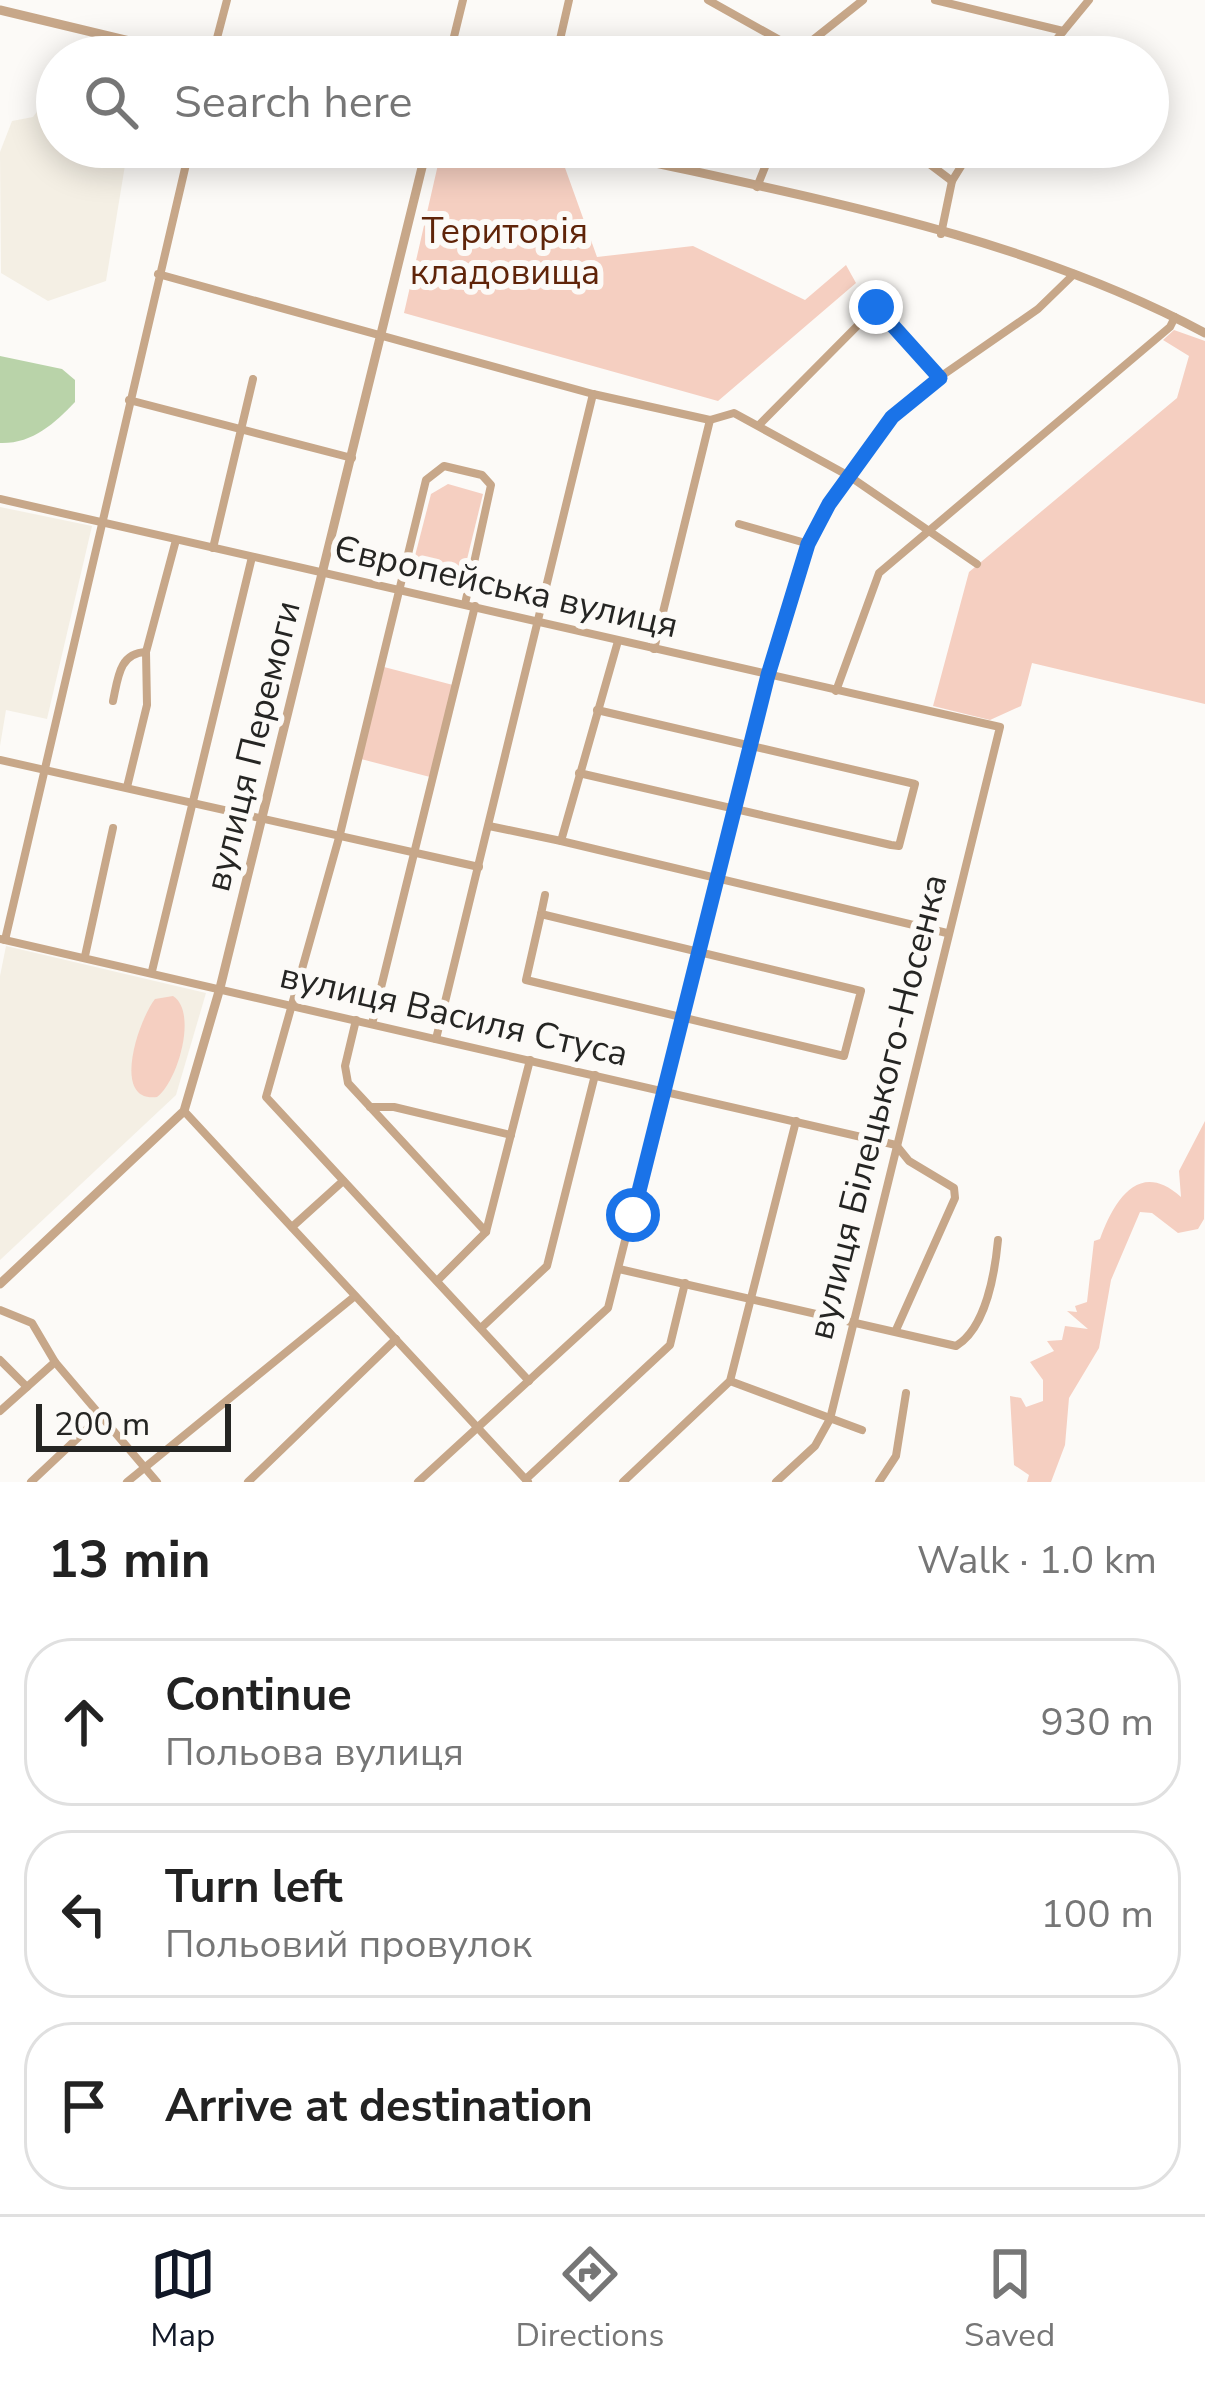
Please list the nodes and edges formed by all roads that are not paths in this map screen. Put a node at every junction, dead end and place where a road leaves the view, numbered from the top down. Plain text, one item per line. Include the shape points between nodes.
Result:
1 (227, 0) edge
2 (463, 0) edge
3 (569, 0) edge
4 (708, 0) edge
5 (863, 0) edge
6 (935, 0) edge
7 (1089, 0) edge
8 (0, 10) edge
9 (1063, 31) junction
10 (108, 36) edge
11 (218, 36) edge
12 (454, 36) edge
13 (561, 36) edge
14 (772, 36) edge
15 (818, 36) edge
16 (1059, 36) edge
17 (185, 168) edge
18 (422, 168) edge
19 (675, 168) edge
20 (765, 168) edge
21 (935, 168) edge
22 (960, 168) edge
23 (952, 181) junction
24 (757, 187) junction
25 (941, 234) junction
26 (1076, 272) junction
27 (158, 274) junction
28 (1175, 317) junction
29 (381, 333) junction
30 (1205, 333) edge
31 (940, 378) junction
32 (253, 379) dead end
33 (593, 394) junction
34 (129, 400) junction
35 (710, 420) junction
36 (760, 424) junction
37 (241, 428) junction
38 (352, 458) junction
39 (849, 476) junction
40 (0, 500) edge
41 (101, 523) junction
42 (739, 524) dead end
43 (929, 530) junction
44 (176, 540) junction
45 (808, 544) junction
46 (213, 548) junction
47 (252, 557) junction
48 (977, 564) dead end
49 (324, 573) junction
50 (399, 589) junction
51 (470, 605) junction
52 (538, 621) junction
53 (618, 640) junction
54 (654, 649) junction
55 (146, 652) junction
56 (768, 675) junction
57 (836, 691) junction
58 (112, 701) dead end
59 (597, 710) junction
60 (1000, 727) joint
61 (750, 746) junction
62 (0, 760) edge
63 (45, 769) junction
64 (579, 773) junction
65 (127, 787) junction
66 (192, 801) junction
67 (734, 808) junction
68 (262, 817) junction
69 (489, 826) junction
70 (113, 828) dead end
71 (340, 834) junction
72 (561, 841) junction
73 (414, 852) junction
74 (479, 867) junction
75 (716, 877) junction
76 (545, 895) dead end
77 (541, 914) junction
78 (947, 933) junction
79 (3, 940) edge
80 (698, 950) junction
81 (85, 956) junction
82 (152, 971) junction
83 (220, 988) junction
84 (294, 1005) junction
85 (681, 1019) junction
86 (356, 1020) junction
87 (372, 1024) junction
88 (436, 1039) junction
89 (530, 1060) junction
90 (595, 1076) junction
91 (662, 1091) junction
92 (370, 1107) junction
93 (184, 1112) junction
94 (796, 1121) junction
95 (512, 1135) junction
96 (896, 1145) junction
97 (343, 1181) junction
98 (292, 1227) junction
99 (486, 1232) junction
100 (998, 1240) dead end
101 (619, 1268) junction
102 (437, 1281) junction
103 (0, 1283) edge
104 (685, 1283) junction
105 (356, 1296) junction
106 (752, 1298) junction
107 (0, 1310) edge
108 (855, 1319) junction
109 (481, 1328) junction
110 (896, 1330) junction
111 (396, 1339) junction
112 (0, 1360) edge
113 (55, 1361) junction
114 (529, 1381) junction
115 (730, 1382) junction
116 (27, 1387) junction
117 (906, 1393) dead end
118 (0, 1412) edge
119 (100, 1418) junction
120 (830, 1419) junction
121 (478, 1428) junction
122 (862, 1430) dead end
123 (143, 1467) junction
124 (782, 1480) edge
125 (527, 1481) edge
126 (31, 1482) edge
127 (128, 1482) edge
128 (157, 1482) edge
129 (248, 1482) edge
130 (418, 1482) edge
131 (623, 1482) edge
132 (879, 1482) edge

1 - 11 street
2 - 12 street
3 - 13 street
4 - 14 street
5 - 15 street
6 - 9 street
7 - 9 street
8 - 10 street
9 - 16 street
17 - 27 street
18 - 29 street, вулиця Перемоги
19 - 24 street
20 - 24 street
21 - 23 street
22 - 23 street
23 - 25 street
24 - 25 street
25 - 26 street
26 - 28 street
26 - 31 street
27 - 29 street
27 - 34 street
28 - 30 street
28 - 43 street
29 - 33 street
29 - 38 street, вулиця Перемоги
31 - 36 street via 876,307
31 - 39 street via 892,417
32 - 37 street
33 - 35 street
33 - 52 street
34 - 37 street
34 - 41 street
35 - 36 street via 734,413
35 - 54 street
36 - 39 street
37 - 38 street
37 - 46 street
38 - 49 street, вулиця Перемоги
39 - 43 street
39 - 45 street
40 - 41 street, Європейська вулиця
41 - 44 street, Європейська вулиця
41 - 63 street
42 - 45 street
43 - 48 street
43 - 57 street via 874,580
44 - 46 street, Європейська вулиця
44 - 55 street
45 - 56 street
46 - 47 street, Європейська вулиця
47 - 49 street, Європейська вулиця
47 - 66 street
49 - 50 street, Європейська вулиця
49 - 68 street, вулиця Перемоги
50 - 51 street, Європейська вулиця
50 - 51 street via 430,472 444,466 482,475 492,491
50 - 71 street
51 - 52 street, Європейська вулиця
51 - 73 street
52 - 53 street, Європейська вулиця
52 - 69 street
53 - 54 street, Європейська вулиця
53 - 59 street
54 - 56 street, Європейська вулиця
55 - 58 street via 124,662
55 - 65 street via 147,705
56 - 57 street, Європейська вулиця
56 - 61 street
57 - 60 street, Європейська вулиця
59 - 61 street
59 - 64 street
60 - 78 street, вулиця Білецького-Носенка
61 - 67 street
61 - 67 street via 915,784 899,846
62 - 63 street
63 - 65 street
63 - 79 street
64 - 67 street
64 - 72 street
65 - 66 street
66 - 68 street
66 - 82 street
67 - 75 street
68 - 71 street
68 - 83 street, вулиця Перемоги
69 - 72 street
69 - 74 street
70 - 81 street
71 - 73 street
71 - 84 street
72 - 75 street
73 - 74 street
73 - 87 street
74 - 88 street
75 - 78 street
75 - 80 street
76 - 77 street
77 - 80 street
77 - 85 street via 526,980
78 - 96 street, вулиця Білецького-Носенка
79 - 81 street, вулиця Василя Стуса
80 - 85 street
80 - 85 street via 861,991 844,1056
81 - 82 street, вулиця Василя Стуса
82 - 83 street, вулиця Василя Стуса
83 - 84 street, вулиця Василя Стуса
83 - 93 street, вулиця Перемоги
84 - 86 street, вулиця Василя Стуса
84 - 97 street via 266,1097
85 - 91 street
86 - 87 street, вулиця Василя Стуса
86 - 92 street via 345,1075
87 - 88 street, вулиця Василя Стуса
88 - 89 street, вулиця Василя Стуса
89 - 90 street, вулиця Василя Стуса
89 - 95 street
90 - 91 street, вулиця Василя Стуса
90 - 109 street via 543,1274
91 - 94 street, вулиця Василя Стуса
91 - 101 street
92 - 95 street
92 - 99 street
93 - 98 street
93 - 103 street
94 - 96 street, вулиця Василя Стуса
94 - 106 street
95 - 99 street
96 - 108 street, вулиця Білецького-Носенка
96 - 110 street via 955,1188 956,1198
97 - 98 street
97 - 102 street
98 - 105 street
99 - 102 street
100 - 110 street via 986,1297 966,1339 950,1346
101 - 104 street
101 - 114 street via 608,1308
102 - 109 street
104 - 106 street
104 - 125 street via 670,1345
105 - 111 street
105 - 123 street
106 - 108 street
106 - 115 street
107 - 113 street via 32,1323
108 - 110 street
108 - 120 street, вулиця Білецького-Носенка
109 - 114 street
111 - 121 street
111 - 129 street
112 - 116 street
113 - 116 street
113 - 119 street
114 - 121 street
115 - 120 street
115 - 131 street
116 - 118 street
117 - 132 street via 896,1456
119 - 123 street
119 - 126 street
120 - 122 street
120 - 124 street, вулиця Білецького-Носенка
121 - 125 street
121 - 130 street
123 - 127 street
123 - 128 street

